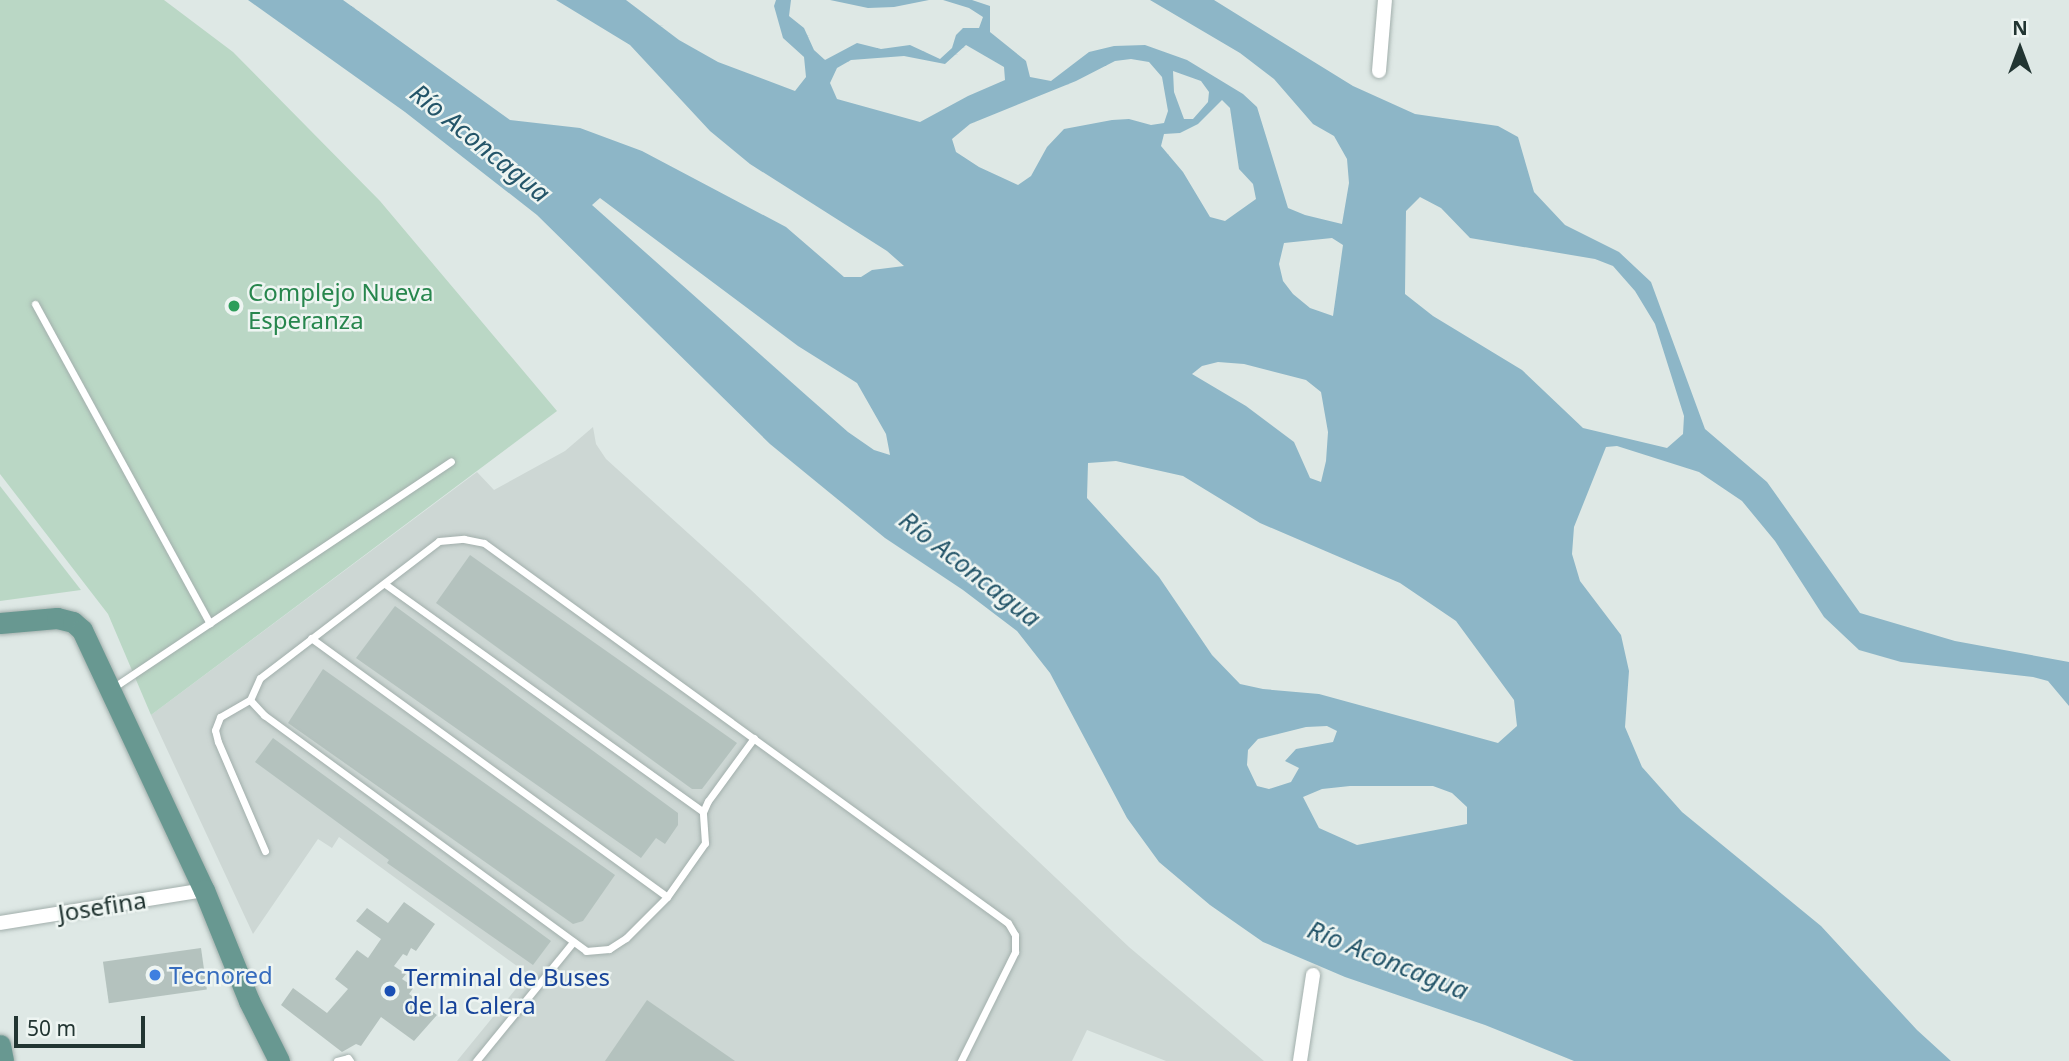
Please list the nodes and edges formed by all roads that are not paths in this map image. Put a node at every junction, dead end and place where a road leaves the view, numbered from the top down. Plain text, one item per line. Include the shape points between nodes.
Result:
1 (1385, 0) edge
2 (1379, 71) dead end
3 (35, 304) dead end
4 (451, 461) dead end
5 (385, 583) junction
6 (0, 623) edge
7 (210, 623) junction
8 (311, 638) junction
9 (110, 690) junction
10 (250, 700) junction
11 (754, 738) junction
12 (703, 812) junction
13 (265, 851) dead end
14 (204, 891) junction
15 (667, 897) junction
16 (0, 923) edge
17 (573, 943) junction
18 (1314, 975) dead end
19 (0, 1045) edge
20 (3, 1061) edge
21 (279, 1061) edge
22 (337, 1061) edge
23 (350, 1061) edge
24 (476, 1061) edge
25 (961, 1061) edge
26 (1300, 1061) edge

1 - 2 street
3 - 7 lane
4 - 7 lane
5 - 8 lane
5 - 11 lane via 439,541 484,543
5 - 12 lane
6 - 9 main road via 74,621
7 - 9 lane
8 - 10 lane via 260,678
8 - 15 lane
9 - 14 main road
10 - 13 lane via 220,717 215,730
10 - 17 lane via 264,715
11 - 12 lane
11 - 25 lane via 1008,923 1015,935 1015,951
12 - 15 lane via 705,843
14 - 16 street, Josefina
14 - 21 main road
15 - 17 lane via 609,949 586,951
17 - 24 lane
18 - 26 street
19 - 20 main road
22 - 23 lane

